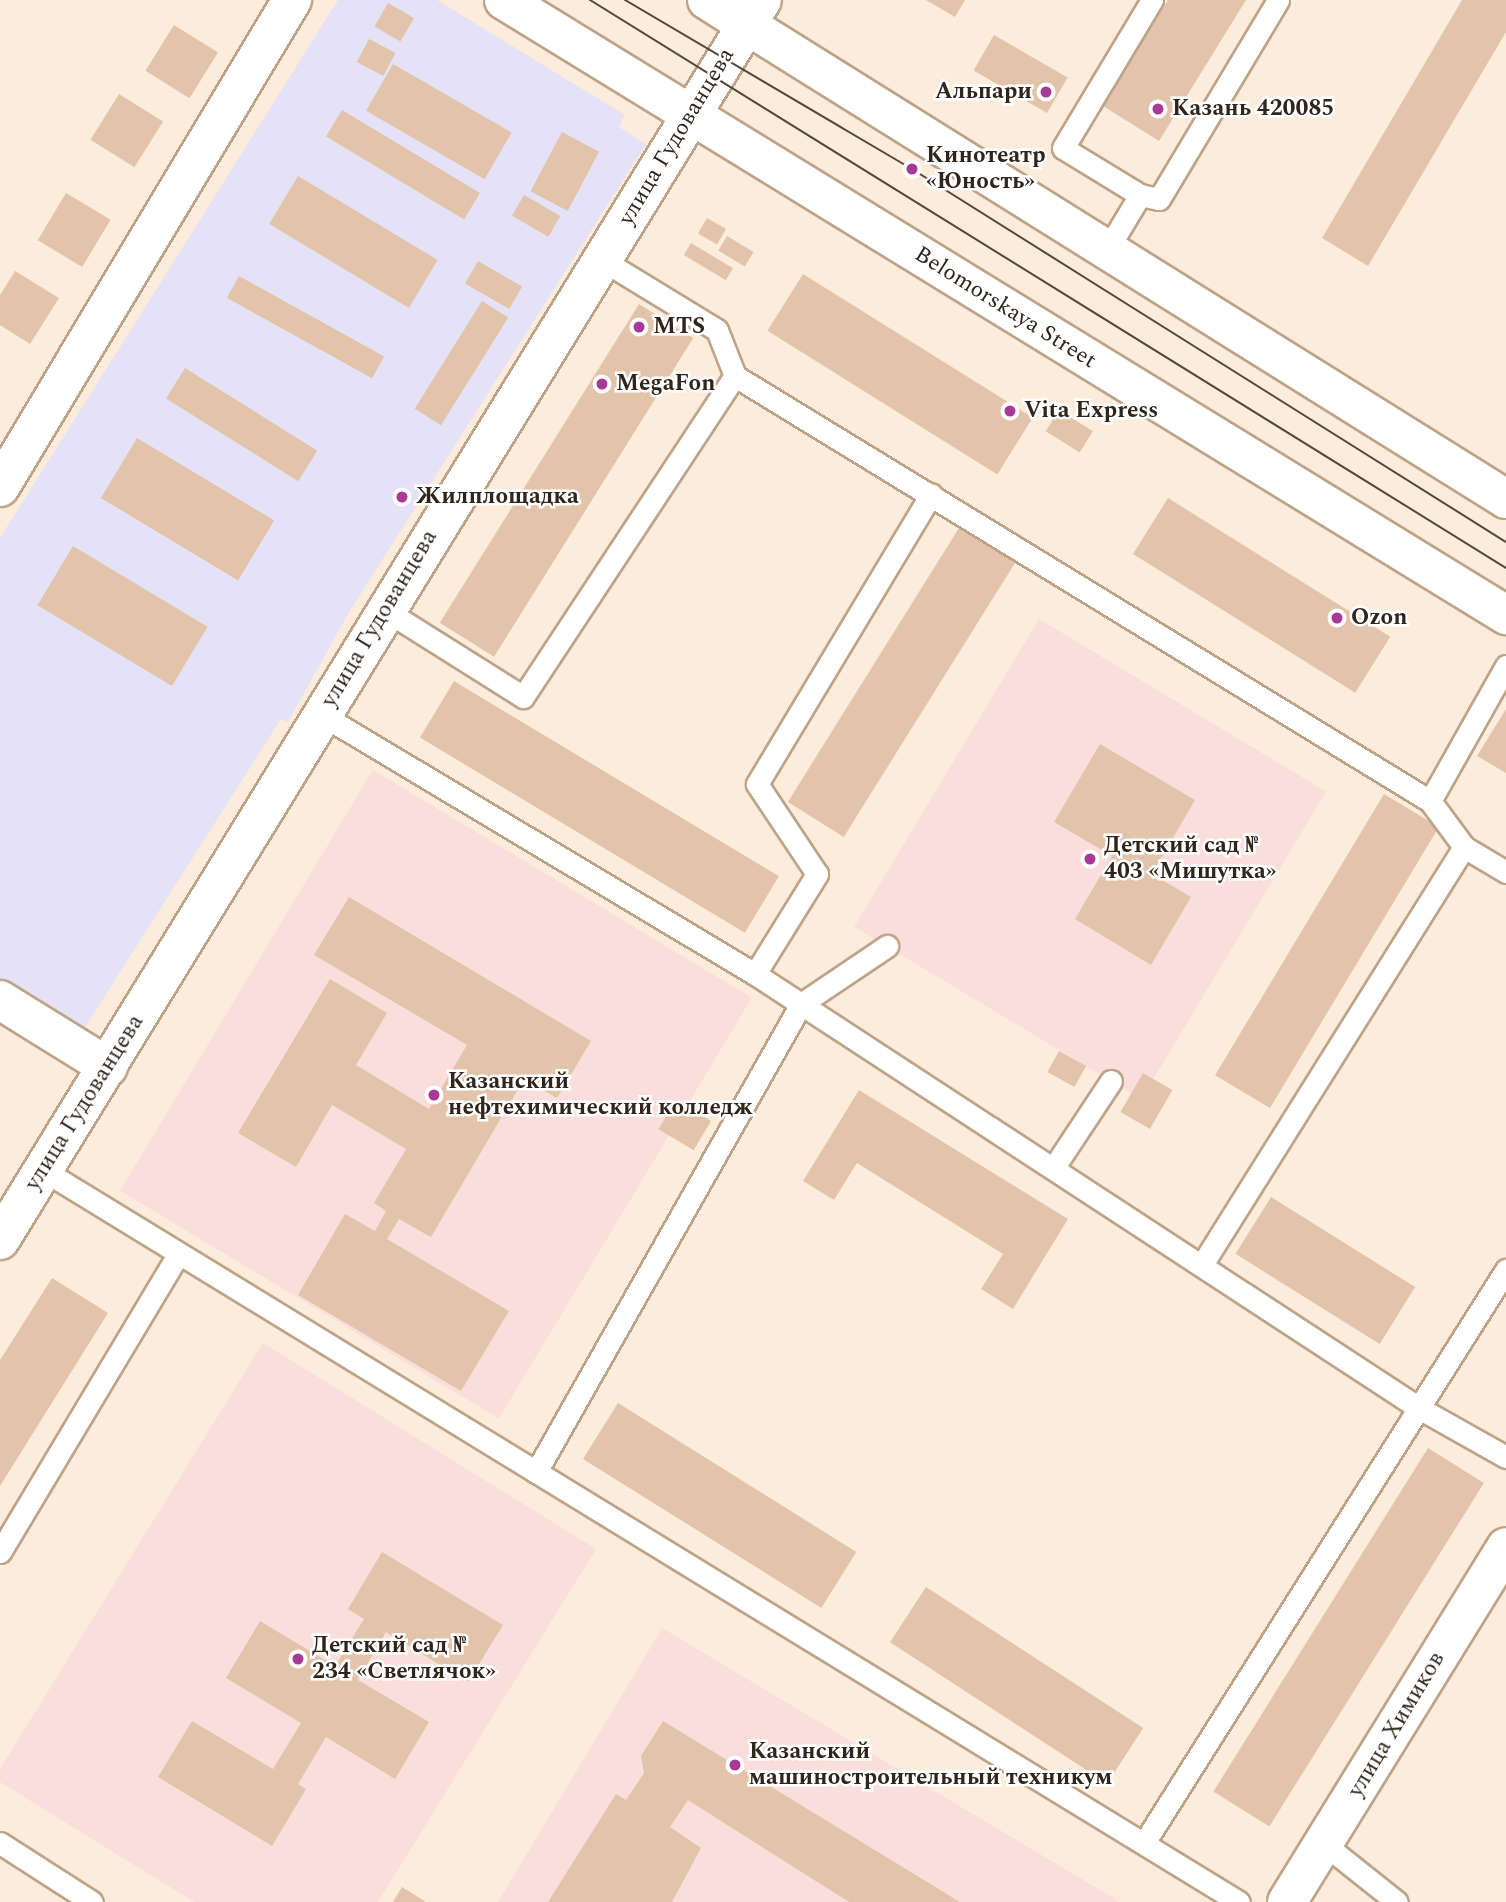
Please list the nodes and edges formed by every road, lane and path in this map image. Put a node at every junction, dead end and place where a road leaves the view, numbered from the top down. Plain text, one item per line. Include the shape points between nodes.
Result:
1 (292, 0) edge
2 (503, 0) edge
3 (707, 0) edge
4 (1152, 0) edge
5 (1278, 0) edge
6 (754, 12) edge
7 (687, 114) junction
8 (1140, 195) junction
9 (1105, 253) junction
10 (604, 261) junction
11 (735, 376) junction
12 (0, 487) edge
13 (931, 494) junction
14 (1506, 499) edge
15 (385, 610) junction
16 (1506, 615) edge
17 (1506, 666) edge
18 (322, 715) junction
19 (1430, 801) junction
20 (1464, 847) junction
21 (1506, 872) edge
22 (887, 946) dead end
23 (755, 974) junction
24 (0, 1000) edge
25 (801, 1004) junction
26 (108, 1067) junction
27 (1111, 1080) dead end
28 (1054, 1167) junction
29 (43, 1170) junction
30 (0, 1240) edge
31 (179, 1253) junction
32 (1203, 1263) junction
33 (1506, 1270) edge
34 (1419, 1408) junction
35 (1506, 1457) edge
36 (536, 1472) junction
37 (1506, 1547) edge
38 (0, 1552) edge
39 (0, 1843) edge
40 (1144, 1843) junction
41 (1324, 1844) junction
42 (92, 1902) edge
43 (1238, 1902) edge
44 (1287, 1902) edge
45 (1397, 1902) edge

1 - 12 street
2 - 7 street, Belomorskaya Street
3 - 6 street
4 - 8 lane via 1063,149
5 - 8 lane via 1159,199
6 - 7 street, улица Гудованцева
6 - 9 street
7 - 10 street, улица Гудованцева
7 - 16 street, Belomorskaya Street
8 - 9 lane
9 - 14 street
10 - 11 lane via 717,330
10 - 15 street, улица Гудованцева
11 - 13 lane
11 - 15 lane via 523,697
13 - 19 lane
13 - 23 lane via 757,785 817,874
15 - 18 street, улица Гудованцева
17 - 19 lane
18 - 23 lane
18 - 26 street, улица Гудованцева
19 - 20 lane
20 - 21 lane
20 - 32 lane
22 - 25 lane
23 - 25 lane
24 - 26 street
25 - 28 lane
25 - 36 lane
26 - 29 street, улица Гудованцева
27 - 28 lane
28 - 32 lane
29 - 30 street, улица Гудованцева
29 - 31 lane
31 - 36 lane
31 - 38 lane
32 - 34 lane
33 - 34 lane
34 - 35 lane
34 - 40 lane
36 - 40 lane
37 - 41 street, улица Химиков
39 - 42 lane
40 - 43 lane
41 - 44 street, улица Химиков
41 - 45 lane

